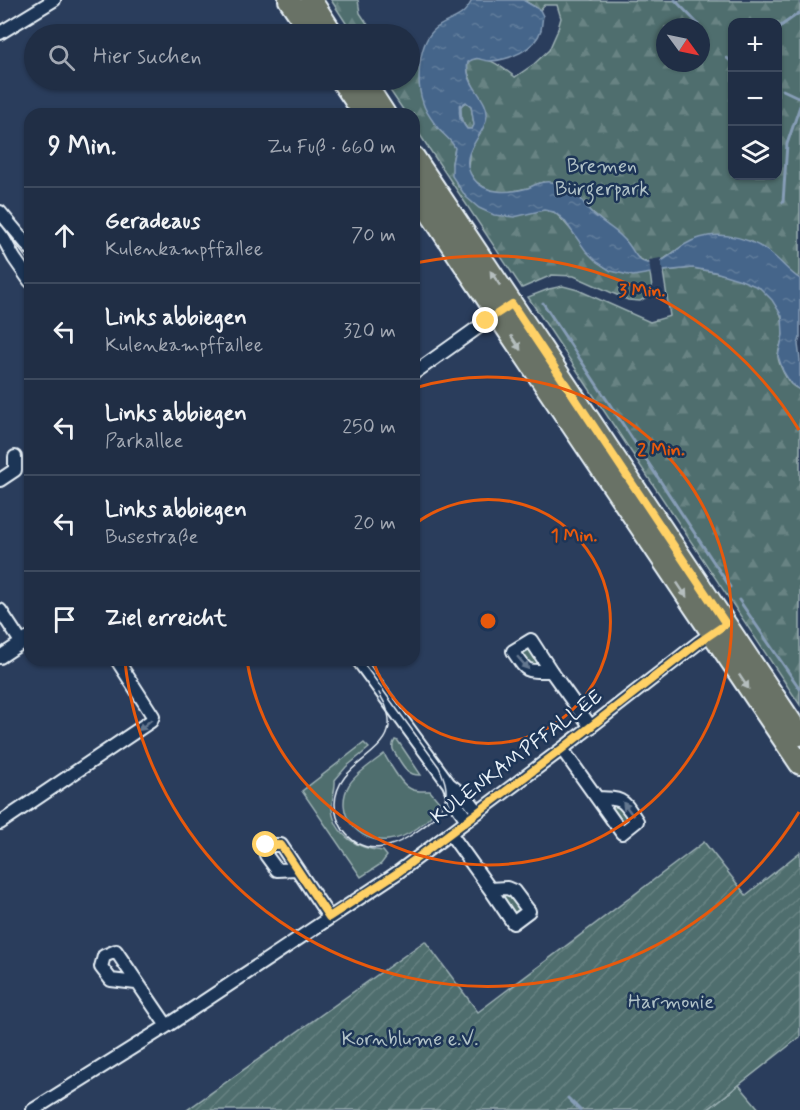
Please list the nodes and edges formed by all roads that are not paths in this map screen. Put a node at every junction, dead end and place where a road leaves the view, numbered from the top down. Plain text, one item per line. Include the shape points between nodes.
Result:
1 (54, 0) edge
2 (289, 0) edge
3 (311, 0) edge
4 (305, 24) edge
5 (327, 24) edge
6 (0, 33) edge
7 (348, 90) edge
8 (369, 90) edge
9 (360, 108) edge
10 (381, 108) edge
11 (420, 168) edge
12 (420, 197) edge
13 (0, 212) edge
14 (0, 232) edge
15 (24, 241) edge
16 (24, 272) edge
17 (504, 309) junction
18 (420, 369) edge
19 (15, 458) dead end
20 (0, 480) edge
21 (0, 610) edge
22 (719, 628) junction
23 (24, 638) edge
24 (24, 641) edge
25 (0, 657) edge
26 (121, 666) edge
27 (362, 666) edge
28 (551, 671) dead end
29 (591, 727) junction
30 (800, 735) edge
31 (562, 749) junction
32 (800, 764) edge
33 (449, 784) junction
34 (598, 798) dead end
35 (478, 812) junction
36 (467, 820) junction
37 (0, 823) edge
38 (450, 833) junction
39 (296, 869) dead end
40 (490, 889) dead end
41 (329, 917) junction
42 (136, 982) dead end
43 (167, 1026) junction
44 (33, 1110) edge

1 - 6 street
2 - 4 main road
3 - 5 main road
7 - 9 main road
8 - 10 main road
17 -> 11 main road
12 - 17 main road
13 - 15 street
14 - 16 street
17 - 18 street
17 - 22 main road
19 - 20 street via 15,470
21 - 23 street
22 - 29 street, KULENKAMPFFALLEE
22 - 30 main road
22 -> 32 main road
24 - 25 street
26 -> 37 street via 153,716 151,722
27 - 33 street
28 - 29 street
29 - 31 street, KULENKAMPFFALLEE
31 - 34 street
31 - 35 street, KULENKAMPFFALLEE
33 - 35 street
33 - 36 street
35 - 36 street, KULENKAMPFFALLEE
36 - 38 street, KULENKAMPFFALLEE
38 - 40 street
38 - 41 street, KULENKAMPFFALLEE
39 - 41 street
41 - 43 street, KULENKAMPFFALLEE
42 - 43 street
43 - 44 street, KULENKAMPFFALLEE

